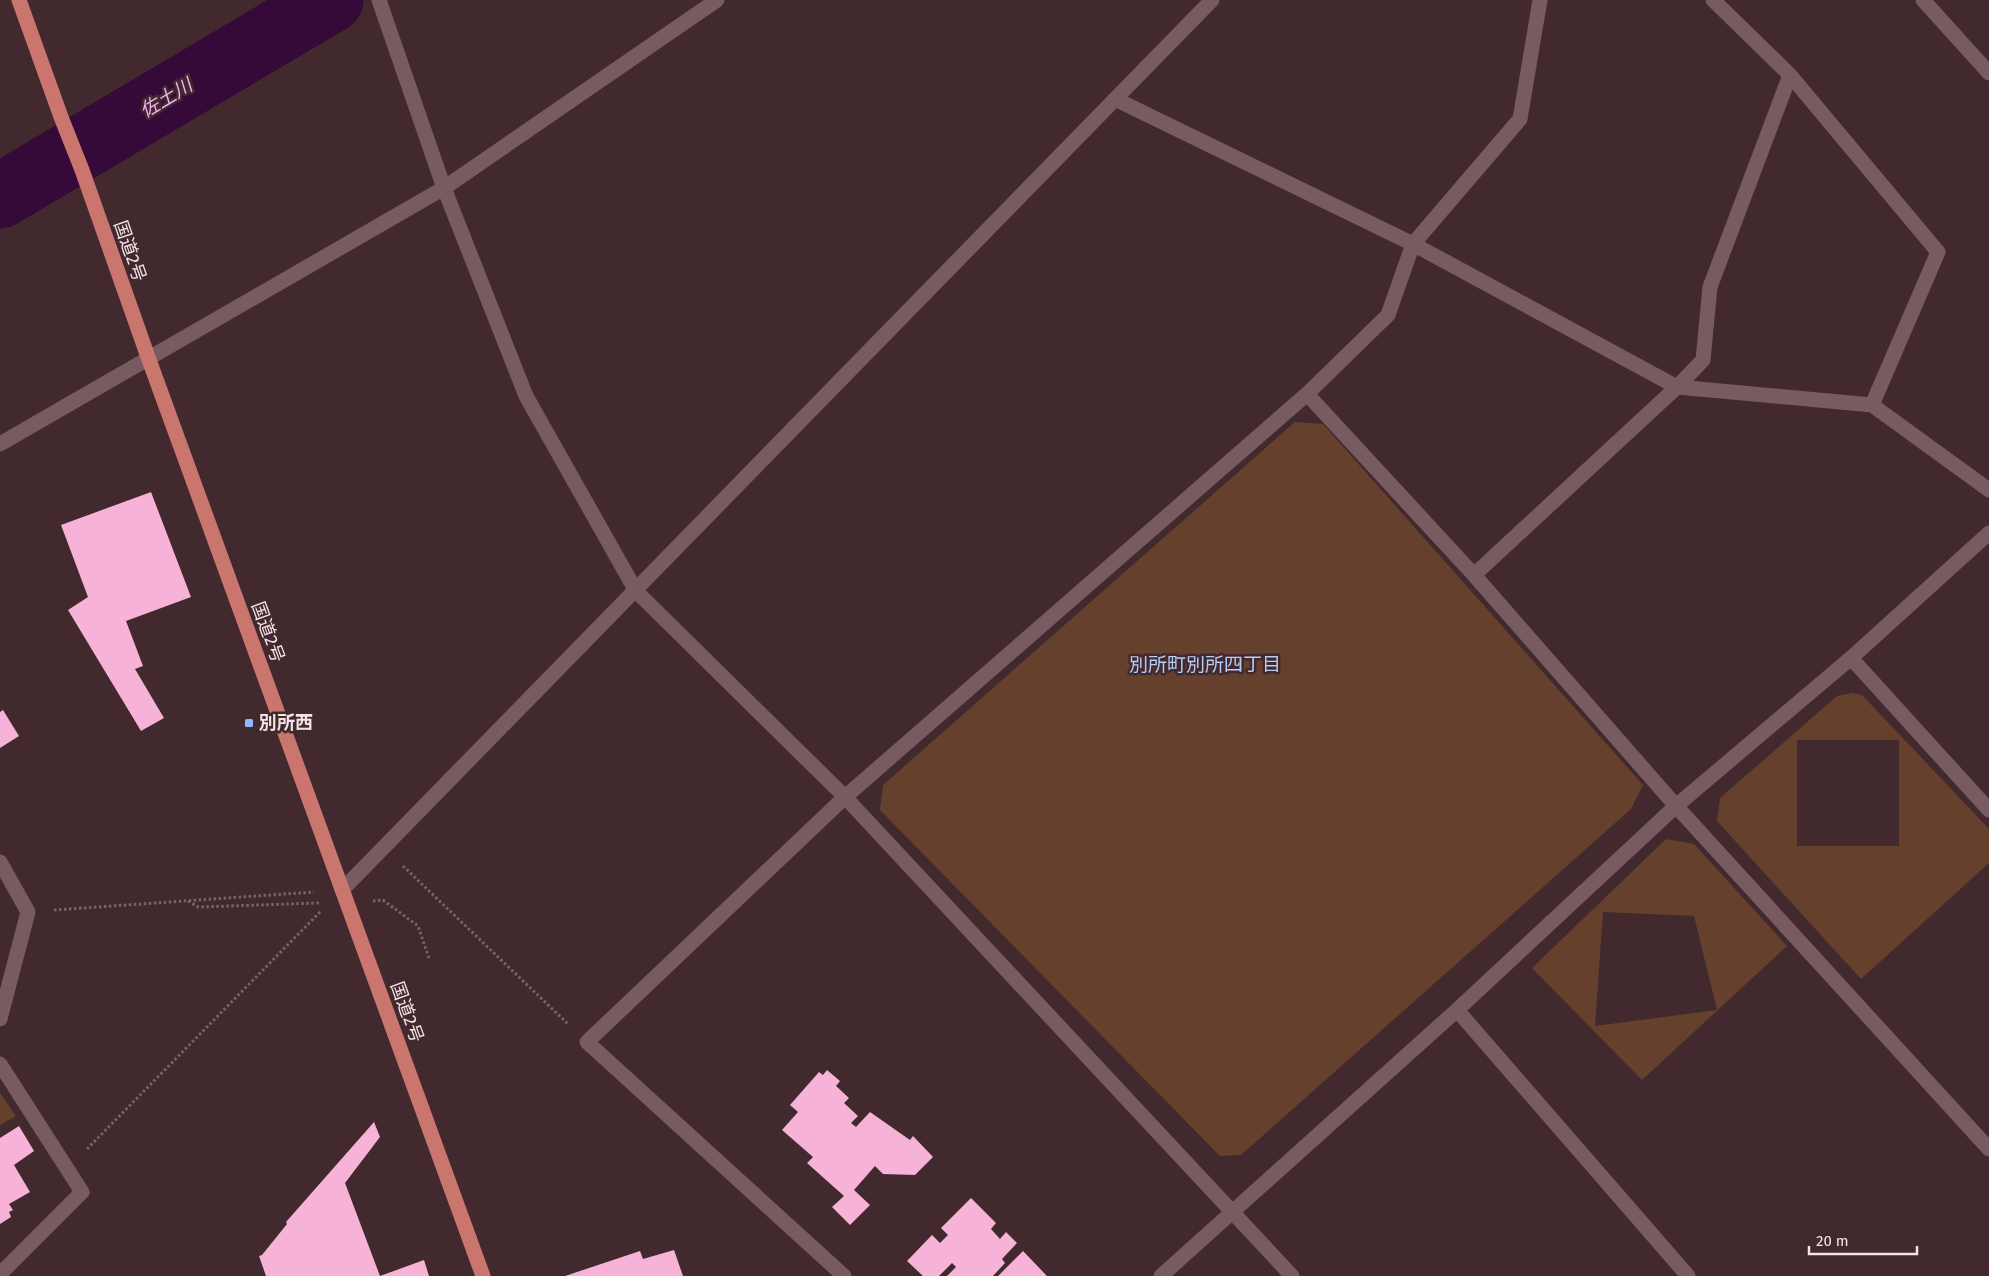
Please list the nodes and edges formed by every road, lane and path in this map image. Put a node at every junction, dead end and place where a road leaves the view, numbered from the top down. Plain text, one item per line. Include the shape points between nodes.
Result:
1 (19, 0) edge
2 (379, 0) edge
3 (717, 0) edge
4 (1212, 0) edge
5 (1540, 0) edge
6 (1714, 0) edge
7 (1922, 0) edge
8 (1989, 73) edge
9 (1790, 75) junction
10 (1114, 99) junction
11 (444, 188) junction
12 (1413, 244) junction
13 (148, 358) junction
14 (1677, 386) junction
15 (1306, 394) junction
16 (1872, 405) junction
17 (0, 444) edge
18 (1989, 490) edge
19 (1989, 532) edge
20 (1474, 575) junction
21 (636, 591) junction
22 (1851, 658) junction
23 (845, 797) junction
24 (1676, 806) junction
25 (1989, 810) edge
26 (384, 848) junction
27 (0, 862) edge
28 (342, 890) junction
29 (187, 900) junction
30 (383, 900) dead end
31 (260, 906) dead end
32 (28, 912) junction
33 (429, 958) dead end
34 (1457, 1010) junction
35 (0, 1019) edge
36 (587, 1042) junction
37 (0, 1064) edge
38 (1989, 1149) edge
39 (67, 1169) junction
40 (1234, 1212) junction
41 (0, 1274) edge
42 (483, 1276) edge
43 (844, 1276) edge
44 (1161, 1276) edge
45 (1292, 1276) edge
46 (1688, 1276) edge

1 - 13 highway, 国道2号
2 - 11 street
3 - 11 street
4 - 10 street
5 - 12 street via 1520,119
6 - 9 street
7 - 8 street
9 - 14 street via 1710,287 1703,360
9 - 16 street via 1938,252
10 - 12 street
10 - 21 street
11 - 13 street
11 - 21 street via 526,396
12 - 14 street
12 - 15 street via 1388,315
13 - 17 street
13 - 28 highway, 国道2号
14 - 16 street
14 - 20 street
15 - 20 street
15 - 23 street
16 - 18 street
19 - 22 street
20 - 24 street
21 - 23 street
21 - 26 street
22 - 24 street
22 - 25 street
23 - 36 street
23 - 40 street
24 - 34 street
24 - 38 street
26 - 28 street
26 - 36 path
27 - 32 street
28 - 29 path
28 - 39 path
28 - 42 highway, 国道2号
29 - 31 path via 198,907
29 - 32 path
30 - 33 path via 418,926
32 - 35 street
34 - 40 street
34 - 46 street
36 - 43 street
37 - 39 street
39 - 41 street via 82,1192
40 - 44 street
40 - 45 street

